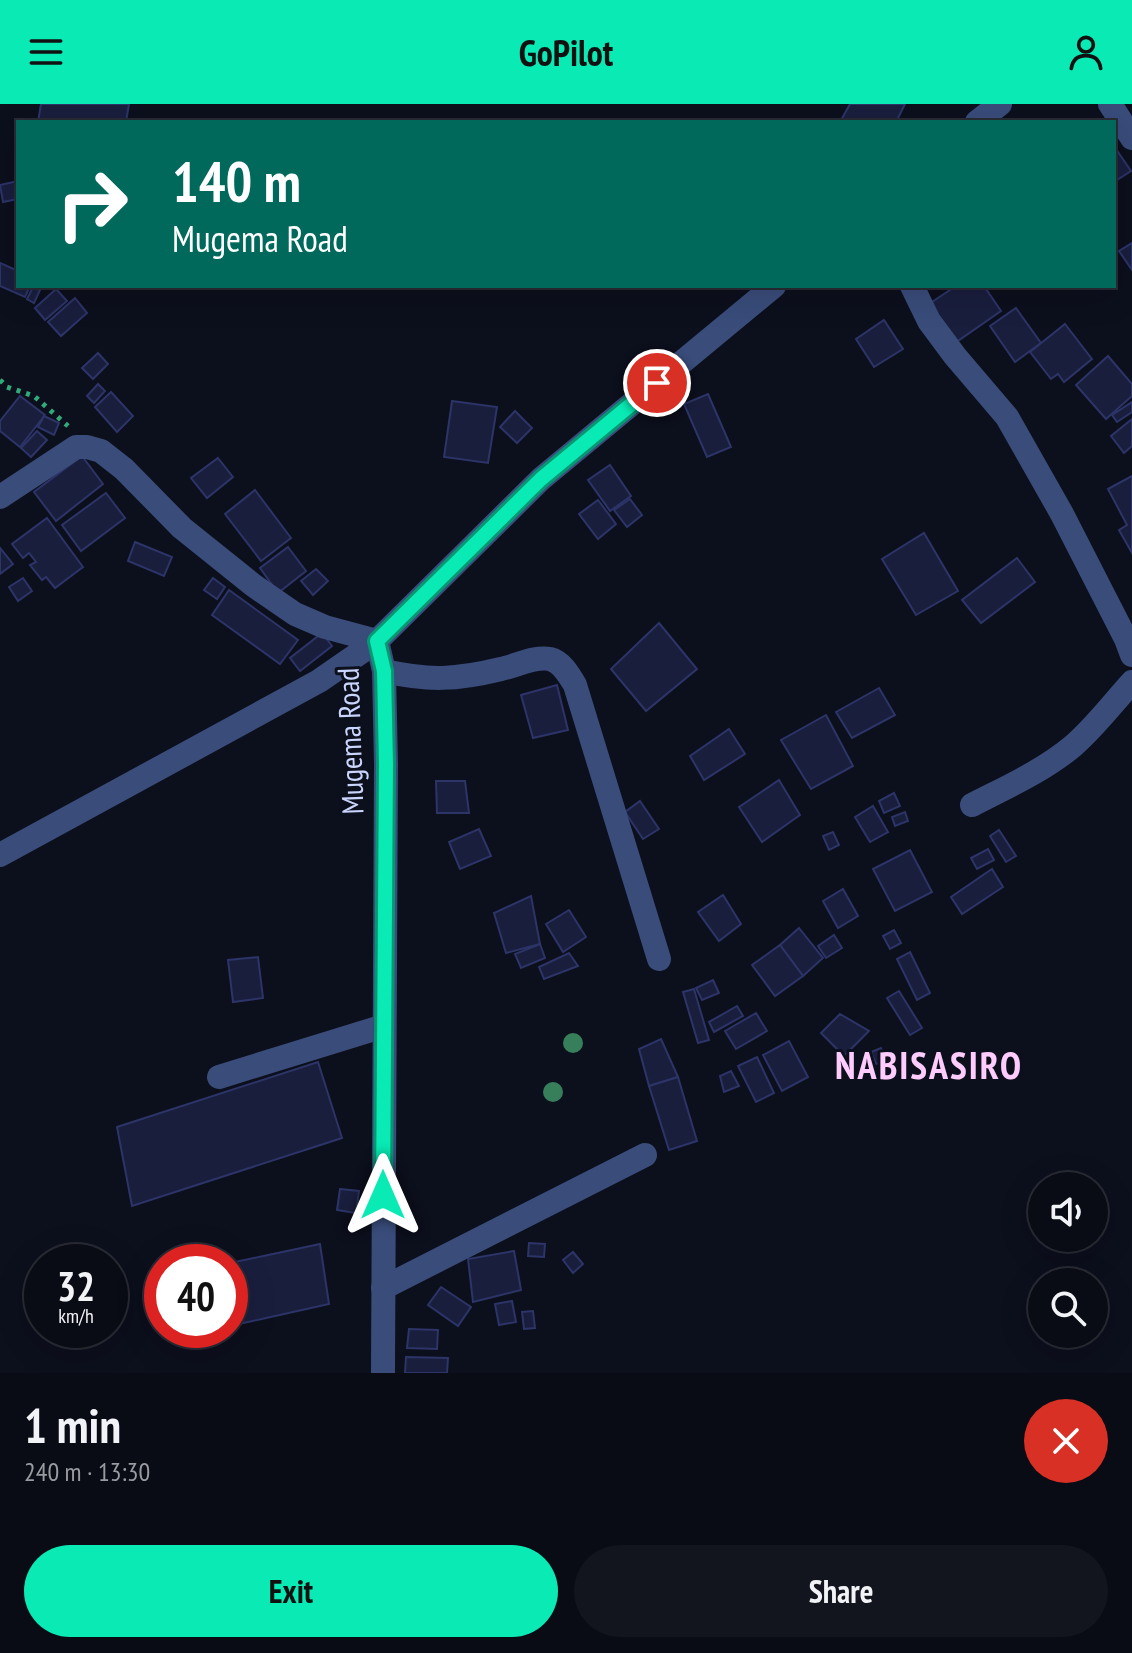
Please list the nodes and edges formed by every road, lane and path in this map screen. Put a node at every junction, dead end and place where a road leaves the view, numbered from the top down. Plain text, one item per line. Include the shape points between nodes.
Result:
1 (1000, 104) edge
2 (1110, 104) edge
3 (980, 120) edge
4 (1132, 138) edge
5 (772, 288) edge
6 (913, 288) edge
7 (0, 380) edge
8 (87, 447) junction
9 (0, 497) edge
10 (377, 641) junction
11 (1130, 643) edge
12 (384, 671) junction
13 (1132, 682) edge
14 (972, 805) dead end
15 (0, 855) edge
16 (659, 959) dead end
17 (384, 1026) junction
18 (219, 1077) dead end
19 (645, 1155) dead end
20 (383, 1288) junction
21 (383, 1373) edge

1 - 3 street
2 - 4 street
5 - 10 street, Mugema Road via 541,479
6 - 11 street via 929,321 1007,417
7 - 8 path via 34,396
8 - 9 street via 76,447
8 - 10 street via 124,469 182,528 295,614
10 - 12 street, Mugema Road
10 - 15 street via 319,681
12 - 16 street via 446,679 551,659 568,672
12 - 17 street, Mugema Road
13 - 14 street via 1073,746 1033,774
17 - 18 street
17 - 20 street, Mugema Road
19 - 20 street
20 - 21 street, Mugema Road

